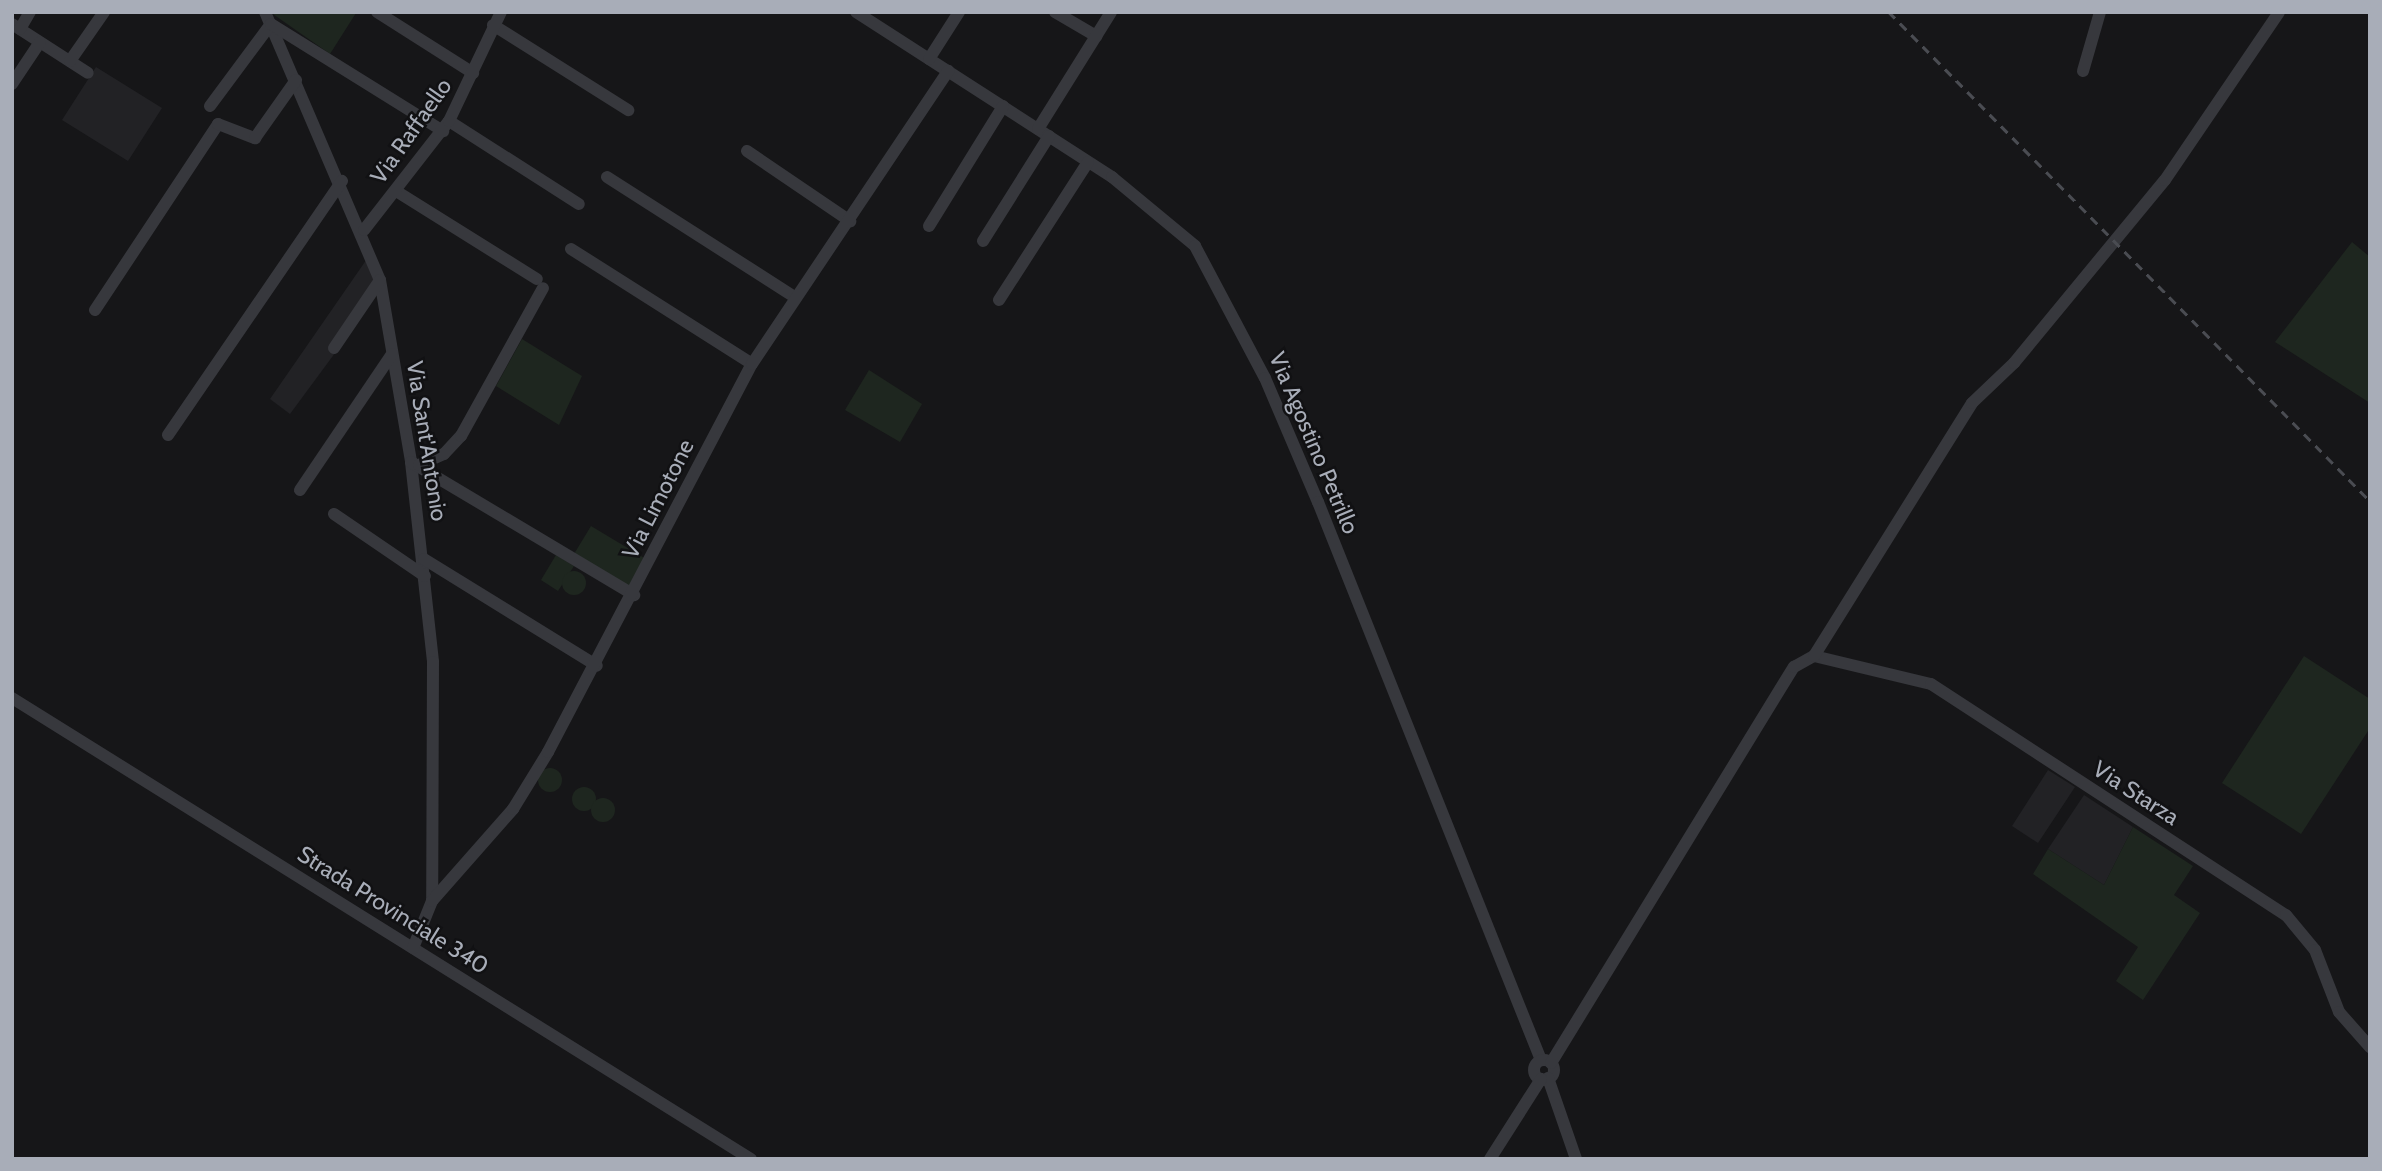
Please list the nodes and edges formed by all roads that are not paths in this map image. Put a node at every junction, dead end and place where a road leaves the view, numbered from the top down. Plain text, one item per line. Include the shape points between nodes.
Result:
1 (30, 12) edge
2 (104, 12) edge
3 (377, 12) edge
4 (959, 12) edge
5 (1055, 12) edge
6 (1111, 12) edge
7 (2100, 12) edge
8 (2279, 12) edge
9 (500, 13) edge
10 (864, 14) edge
11 (268, 18) edge
12 (493, 24) junction
13 (16, 26) edge
14 (1096, 37) junction
15 (40, 41) junction
16 (929, 59) junction
17 (70, 61) junction
18 (948, 71) junction
19 (2083, 71) dead end
20 (88, 73) dead end
21 (473, 73) junction
22 (296, 79) junction
23 (12, 84) edge
24 (209, 106) dead end
25 (1003, 106) junction
26 (628, 110) dead end
27 (446, 126) junction
28 (1043, 133) junction
29 (747, 151) dead end
30 (1088, 162) junction
31 (607, 177) dead end
32 (342, 181) junction
33 (396, 191) junction
34 (579, 204) dead end
35 (850, 221) junction
36 (929, 226) dead end
37 (364, 230) junction
38 (983, 241) dead end
39 (571, 250) dead end
40 (380, 280) junction
41 (796, 298) junction
42 (999, 300) dead end
43 (94, 310) dead end
44 (334, 348) dead end
45 (392, 354) junction
46 (752, 364) junction
47 (168, 435) dead end
48 (415, 463) junction
49 (300, 490) dead end
50 (334, 514) dead end
51 (424, 559) junction
52 (425, 576) junction
53 (634, 595) junction
54 (1814, 656) junction
55 (597, 666) junction
56 (12, 698) edge
57 (432, 901) junction
58 (413, 948) junction
59 (2370, 1047) edge
60 (1546, 1062) junction
61 (1544, 1078) junction
62 (751, 1159) edge
63 (1490, 1159) edge
64 (1576, 1159) edge

1 - 13 street
2 - 17 street
3 - 21 street
4 - 16 street
5 - 14 street
6 - 14 street
7 - 19 street
8 - 54 street via 2165,180 2014,363 1972,403
9 - 12 street, Via Raffaello
10 - 16 street, Via Agostino Petrillo
11 - 22 street, Via Sant'Antonio
11 - 24 street
11 - 27 street
12 - 21 street, Via Raffaello
12 - 26 street
13 - 15 street
14 - 28 street
15 - 17 street
15 - 23 street
16 - 18 street, Via Agostino Petrillo
17 - 20 street
18 - 25 street, Via Agostino Petrillo
18 - 35 street, Via Limotone
21 - 27 street, Via Raffaello
22 - 32 street, Via Sant'Antonio
22 - 43 street via 255,138 224,121 218,124
25 - 28 street, Via Agostino Petrillo
25 - 36 street
27 - 33 street, Via Raffaello
27 - 34 street
28 - 30 street, Via Agostino Petrillo
28 - 38 street
29 - 35 street
30 - 42 street
30 - 60 street, Via Agostino Petrillo via 1173,223 1219,285 1368,622 1535,1045
31 - 41 street
32 - 37 street, Via Sant'Antonio
32 - 47 street
33 - 37 street, Via Raffaello
33 - 48 street via 540,284 461,436 444,454
35 - 41 street, Via Limotone
37 - 40 street, Via Sant'Antonio
39 - 46 street
40 - 44 street
40 - 45 street, Via Sant'Antonio
41 - 46 street, Via Limotone
45 - 48 street, Via Sant'Antonio
45 - 49 street
46 - 53 street, Via Limotone
48 - 51 street, Via Sant'Antonio
48 - 53 street
50 - 52 street
51 - 52 street, Via Sant'Antonio
51 - 55 street
52 - 57 street, Via Sant'Antonio via 433,662
53 - 55 street, Via Limotone
54 - 59 street, Via Starza via 1931,684 2286,915 2315,950 2339,1012
54 - 60 street via 1794,667
55 - 57 street, Via Limotone via 513,809
56 - 58 street, Strada Provinciale 340
57 - 58 street, Via Limotone
58 - 62 street, Strada Provinciale 340
60 - 61 street via 1534,1071
61 - 63 street
61 - 64 street

